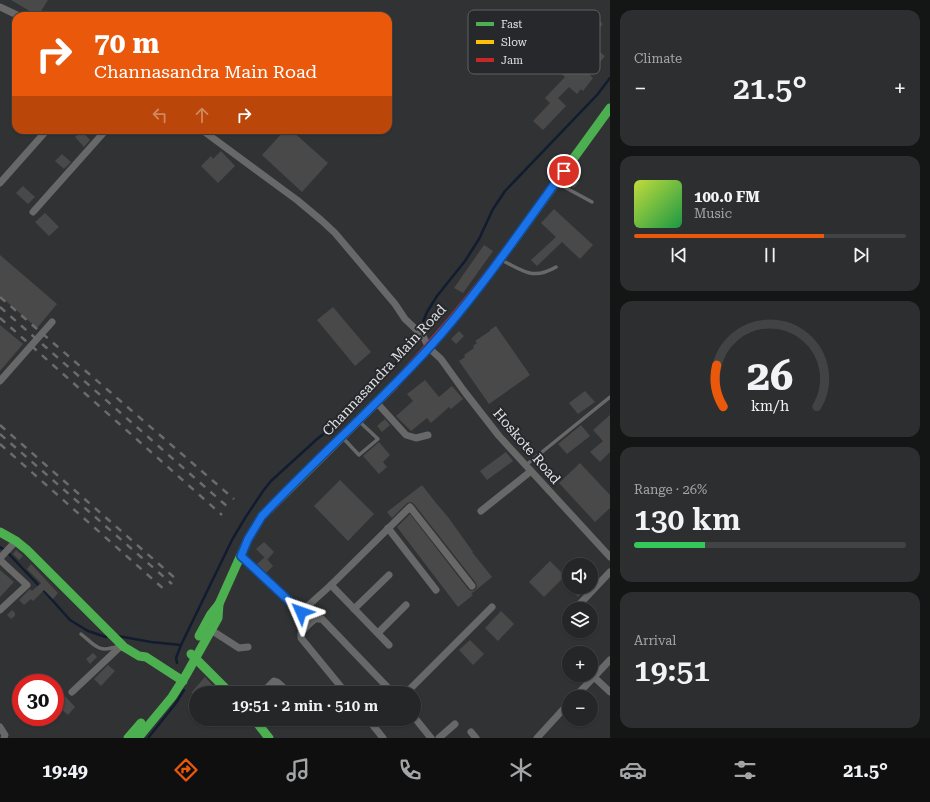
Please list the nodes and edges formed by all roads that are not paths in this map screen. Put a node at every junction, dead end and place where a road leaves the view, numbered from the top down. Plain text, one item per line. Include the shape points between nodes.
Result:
1 (0, 7) edge
2 (12, 13) edge
3 (610, 108) edge
4 (607, 119) edge
5 (43, 134) edge
6 (102, 134) edge
7 (207, 134) edge
8 (556, 182) junction
9 (0, 183) edge
10 (592, 202) dead end
11 (32, 212) dead end
12 (500, 259) junction
13 (556, 267) dead end
14 (52, 322) dead end
15 (429, 348) junction
16 (0, 381) edge
17 (610, 397) edge
18 (377, 403) junction
19 (359, 420) junction
20 (428, 435) dead end
21 (342, 437) junction
22 (528, 468) junction
23 (481, 511) dead end
24 (388, 528) junction
25 (0, 532) edge
26 (16, 541) junction
27 (241, 556) junction
28 (610, 557) edge
29 (0, 559) edge
30 (610, 572) edge
31 (389, 575) dead end
32 (331, 585) junction
33 (472, 586) dead end
34 (436, 590) dead end
35 (582, 602) edge
36 (219, 604) junction
37 (406, 605) dead end
38 (492, 606) dead end
39 (354, 609) junction
40 (0, 610) edge
41 (301, 612) junction
42 (310, 624) junction
43 (211, 630) junction
44 (378, 633) junction
45 (82, 634) dead end
46 (122, 644) junction
47 (389, 645) dead end
48 (248, 647) dead end
49 (193, 655) junction
50 (610, 660) edge
51 (598, 673) edge
52 (598, 681) edge
53 (177, 682) junction
54 (589, 682) edge
55 (223, 686) edge
56 (269, 686) edge
57 (282, 686) edge
58 (340, 686) edge
59 (386, 686) edge
60 (413, 686) edge
61 (582, 690) edge
62 (72, 692) dead end
63 (610, 692) edge
64 (562, 711) edge
65 (455, 724) dead end
66 (260, 726) edge
67 (374, 726) edge
68 (421, 726) edge
69 (0, 728) edge
70 (4, 738) edge
71 (128, 738) edge
72 (138, 738) edge
73 (269, 738) edge
74 (383, 738) edge
75 (431, 738) edge
76 (439, 738) edge
77 (537, 738) edge

1 - 2 street
3 - 4 main road, Channasandra Main Road
4 - 8 main road, Channasandra Main Road
5 - 9 street
6 - 11 street
7 - 15 street, Hoskote Road via 297,200 335,233 405,319 423,336
8 - 10 lane
8 - 12 main road, Channasandra Main Road
12 - 13 lane via 531,274 547,272
12 - 15 main road, Channasandra Main Road
14 - 16 street
15 - 18 main road, Channasandra Main Road
15 - 22 street, Hoskote Road via 441,359 499,436
17 - 22 lane
18 - 19 main road, Channasandra Main Road
18 - 20 street via 406,435 416,438
19 - 21 main road, Channasandra Main Road
19 - 21 lane via 378,440 359,455
21 - 27 main road, Channasandra Main Road via 262,516
22 - 23 street
22 - 28 street, Hoskote Road
24 - 32 street
24 - 33 street via 410,507
24 - 34 street
25 - 26 main road
26 - 29 street
26 - 46 main road
27 - 36 main road, Channasandra Main Road
27 - 41 street
29 - 40 street via 27,584
30 - 35 street
31 - 39 street
32 - 39 street
32 - 41 street
36 - 43 main road, Channasandra Main Road via 218,618
36 - 49 main road via 211,614
37 - 44 street
38 - 60 street
39 - 44 street
41 - 42 street
42 - 58 street via 301,633 301,638
42 - 59 street via 315,619 322,620
43 - 48 street via 239,648
43 - 49 main road, Channasandra Main Road
44 - 47 street
45 - 46 lane via 103,650
46 - 53 main road via 139,656 143,663
46 - 62 street
49 - 53 main road, Channasandra Main Road
49 - 55 main road
50 - 51 street
52 - 63 street
53 - 71 main road, Channasandra Main Road
53 - 72 main road, Channasandra Main Road
54 - 61 street
56 - 57 street via 274,681
64 - 77 street
65 - 76 street
66 - 73 main road
67 - 74 street
68 - 75 street
69 - 70 street

